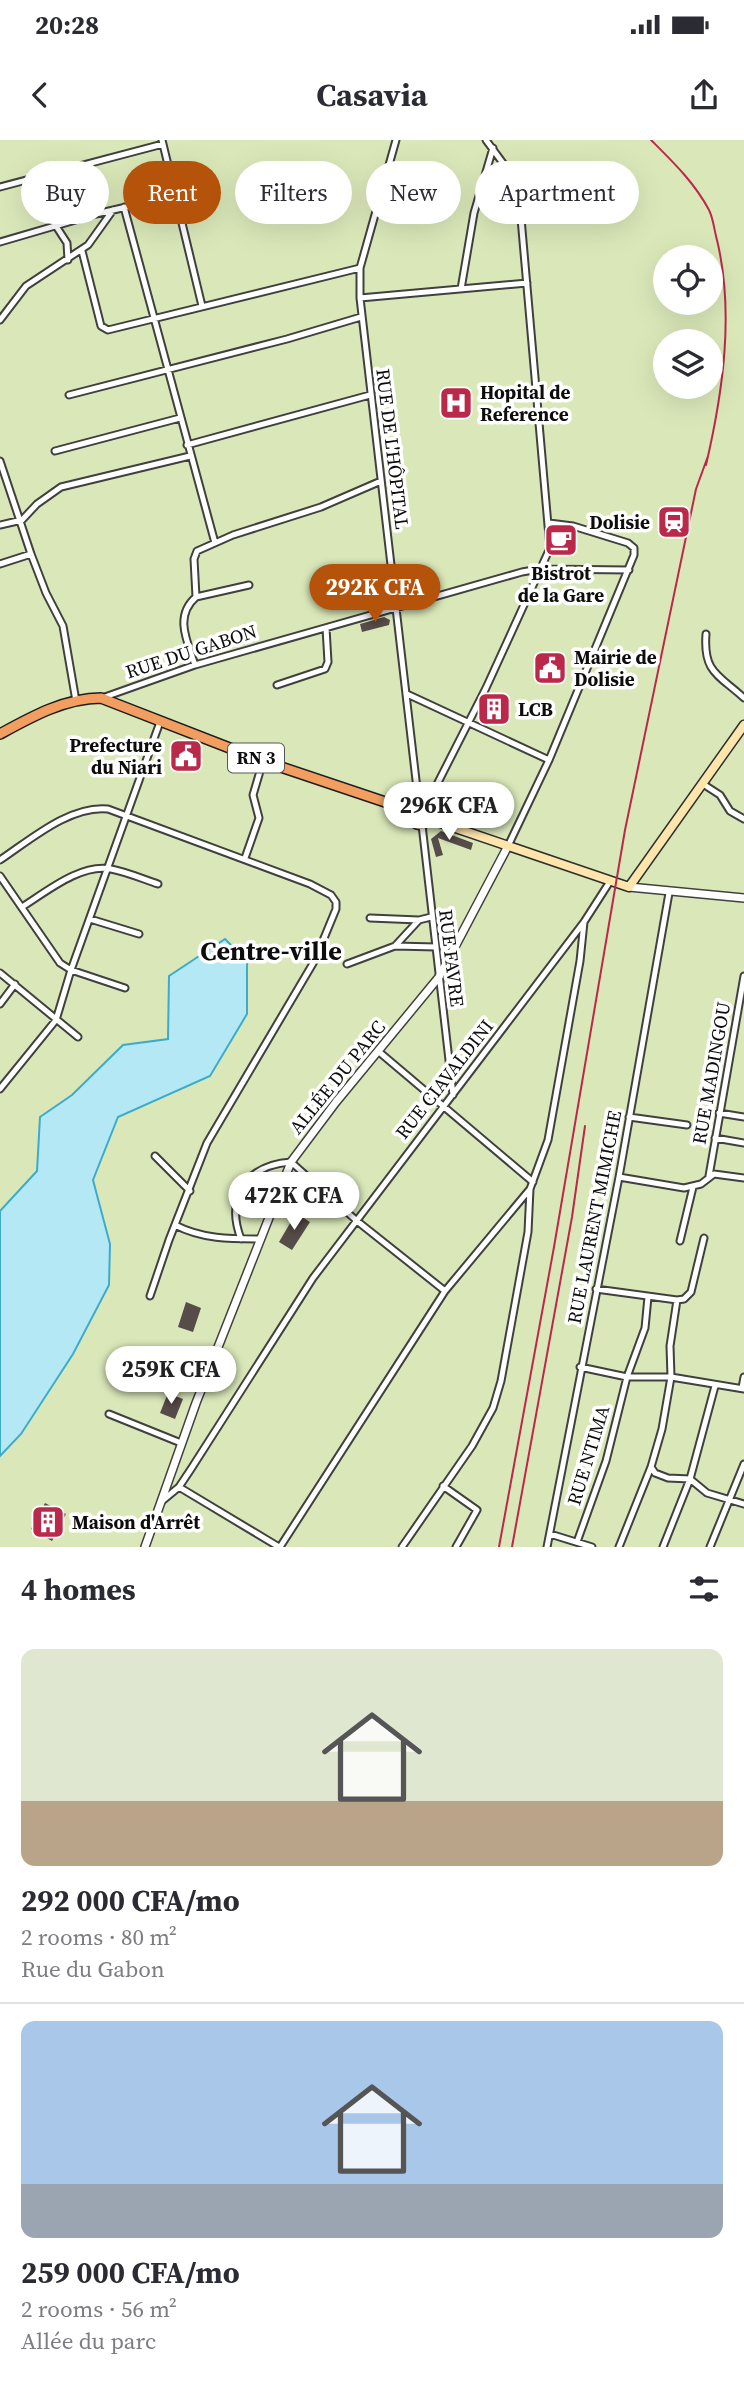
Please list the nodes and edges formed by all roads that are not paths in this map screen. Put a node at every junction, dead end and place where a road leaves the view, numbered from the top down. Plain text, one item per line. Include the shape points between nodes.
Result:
1 (396, 140) edge
2 (486, 140) edge
3 (162, 142) edge
4 (493, 148) junction
5 (168, 161) edge
6 (0, 187) edge
7 (123, 207) edge
8 (113, 210) junction
9 (129, 224) edge
10 (181, 224) edge
11 (56, 226) junction
12 (0, 242) edge
13 (82, 251) junction
14 (68, 260) junction
15 (360, 268) junction
16 (527, 283) junction
17 (461, 289) junction
18 (360, 298) junction
19 (202, 306) junction
20 (361, 317) junction
21 (0, 320) edge
22 (155, 320) junction
23 (167, 371) junction
24 (69, 395) dead end
25 (370, 395) junction
26 (180, 418) junction
27 (187, 445) junction
28 (55, 452) dead end
29 (190, 456) junction
30 (0, 461) edge
31 (8, 481) junction
32 (381, 481) junction
33 (0, 483) edge
34 (22, 520) junction
35 (549, 523) junction
36 (0, 525) edge
37 (215, 543) junction
38 (31, 554) junction
39 (0, 564) edge
40 (539, 569) junction
41 (629, 570) junction
42 (249, 585) dead end
43 (196, 597) junction
44 (396, 608) junction
45 (326, 628) junction
46 (706, 634) dead end
47 (195, 665) junction
48 (276, 685) dead end
49 (407, 694) junction
50 (102, 698) junction
51 (744, 698) edge
52 (76, 701) junction
53 (160, 722) junction
54 (468, 723) junction
55 (744, 726) edge
56 (0, 734) edge
57 (549, 760) junction
58 (263, 761) junction
59 (703, 784) junction
60 (419, 808) junction
61 (126, 817) junction
62 (744, 819) edge
63 (426, 822) junction
64 (508, 846) junction
65 (245, 858) junction
66 (0, 860) edge
67 (109, 868) junction
68 (0, 876) edge
69 (609, 883) junction
70 (158, 884) dead end
71 (629, 887) junction
72 (669, 893) junction
73 (744, 898) edge
74 (22, 906) junction
75 (431, 917) junction
76 (370, 918) dead end
77 (90, 919) junction
78 (419, 920) junction
79 (584, 922) junction
80 (139, 934) dead end
81 (395, 946) junction
82 (436, 947) junction
83 (347, 964) dead end
84 (71, 970) junction
85 (0, 973) edge
86 (439, 976) junction
87 (744, 976) edge
88 (15, 984) junction
89 (125, 988) dead end
90 (0, 1004) edge
91 (56, 1020) junction
92 (78, 1037) dead end
93 (378, 1051) junction
94 (0, 1089) edge
95 (453, 1095) junction
96 (444, 1107) junction
97 (719, 1113) junction
98 (744, 1116) edge
99 (629, 1117) junction
100 (687, 1125) dead end
101 (715, 1138) junction
102 (744, 1143) edge
103 (155, 1156) dead end
104 (291, 1163) junction
105 (709, 1176) junction
106 (619, 1177) junction
107 (744, 1178) edge
108 (532, 1185) junction
109 (693, 1187) junction
110 (190, 1191) junction
111 (357, 1221) junction
112 (175, 1225) junction
113 (704, 1238) dead end
114 (241, 1239) junction
115 (260, 1239) junction
116 (680, 1241) dead end
117 (596, 1289) junction
118 (445, 1292) junction
119 (150, 1296) dead end
120 (648, 1297) junction
121 (677, 1300) junction
122 (580, 1367) junction
123 (626, 1377) junction
124 (671, 1377) junction
125 (744, 1377) edge
126 (715, 1386) junction
127 (743, 1388) edge
128 (109, 1414) dead end
129 (181, 1443) junction
130 (744, 1464) edge
131 (651, 1467) junction
132 (690, 1479) junction
133 (443, 1486) junction
134 (179, 1487) junction
135 (730, 1499) junction
136 (162, 1501) junction
137 (744, 1504) edge
138 (550, 1534) junction
139 (577, 1542) junction
140 (145, 1547) edge
141 (279, 1547) edge
142 (402, 1547) edge
143 (456, 1547) edge
144 (547, 1547) edge
145 (592, 1547) edge
146 (619, 1547) edge
147 (663, 1547) edge
148 (710, 1547) edge

1 - 15 street, RUE DE L'HÔPITAL
2 - 4 street
3 - 5 street
3 - 6 street
4 - 16 street via 509,170 517,193
4 - 17 street via 474,213
7 - 8 street
8 - 11 street
8 - 13 street
9 - 22 street
10 - 19 street
11 - 12 street
11 - 14 street via 67,243
13 - 14 street
13 - 22 street via 104,330
14 - 21 street via 26,286
15 - 18 street, RUE DE L'HÔPITAL
15 - 19 street
16 - 17 street
16 - 35 street
17 - 18 street
18 - 20 street, RUE DE L'HÔPITAL
19 - 22 street
20 - 23 street
20 - 25 street, RUE DE L'HÔPITAL
22 - 23 street
23 - 24 street
23 - 26 street
25 - 27 street
25 - 32 street, RUE DE L'HÔPITAL
26 - 27 street
26 - 28 street
27 - 29 street
29 - 34 street via 61,487
29 - 37 street
30 - 31 street
31 - 33 street
31 - 34 street
32 - 37 street
32 - 44 street, RUE DE L'HÔPITAL
34 - 36 street
34 - 38 street
35 - 40 street via 550,548
35 - 41 street via 628,543 634,548
37 - 43 street via 195,554
38 - 39 street
38 - 52 street via 67,640
40 - 41 street, RUE DU GABON
40 - 44 street, RUE DU GABON
40 - 54 street
41 - 57 street
42 - 43 street
43 - 47 street via 187,605 183,625
44 - 45 street, RUE DU GABON
44 - 49 street, RUE DE L'HÔPITAL
45 - 47 street, RUE DU GABON
45 - 48 street via 325,669
46 - 51 street via 707,663
47 - 50 street, RUE DU GABON
49 - 54 street
49 - 60 street, RUE DE L'HÔPITAL
50 - 52 highway, RUE DU GABON / RN 3
50 - 53 highway, RN 3
52 - 56 highway, RUE DU GABON / RN 3
53 - 58 highway, RN 3
53 - 61 street
54 - 57 street
54 - 60 street
55 - 59 main road
57 - 64 street
58 - 60 highway, RN 3
58 - 65 street via 253,795 259,818
59 - 62 street
59 - 71 main road
60 - 63 main road
60 - 63 main road via 414,823
61 - 65 street
61 - 66 street via 98,808 74,816
61 - 67 street
63 - 64 main road
63 - 75 street, RUE FAVRE
64 - 69 main road
64 - 86 street, ALLÉE DU PARC
65 - 110 street via 331,895 336,909 315,960 207,1143
67 - 70 street
67 - 74 street via 69,878
67 - 77 street
68 - 74 street
69 - 71 main road
69 - 79 street, RUE CIAVALDINI
71 - 72 street
72 - 73 street
72 - 99 street, RUE LAURENT MIMICHE
74 - 84 street via 50,950
75 - 78 street
75 - 82 street, RUE FAVRE
76 - 78 street
77 - 80 street
77 - 84 street
78 - 81 street
79 - 95 street, RUE CIAVALDINI
79 - 108 street via 548,1140
81 - 82 street
81 - 83 street
82 - 86 street, RUE FAVRE
84 - 89 street
84 - 91 street
85 - 88 street
86 - 93 street, ALLÉE DU PARC
86 - 95 street, RUE FAVRE
87 - 97 street, RUE MADINGOU
88 - 90 street
88 - 91 street
91 - 92 street
91 - 94 street
93 - 96 street
93 - 104 street, ALLÉE DU PARC
95 - 96 street, RUE CIAVALDINI
96 - 108 street
96 - 111 street, RUE CIAVALDINI
97 - 98 street
97 - 101 street, RUE MADINGOU
99 - 100 street
99 - 106 street, RUE LAURENT MIMICHE
101 - 102 street
101 - 105 street, RUE MADINGOU
103 - 110 street
104 - 111 street
104 - 114 street via 265,1167 245,1182 235,1210
104 - 115 street, ALLÉE DU PARC
105 - 107 street
105 - 109 street
106 - 109 street
106 - 117 street, RUE LAURENT MIMICHE
108 - 118 street
108 - 133 street via 528,1233 493,1408
109 - 116 street
110 - 112 street
111 - 118 street
111 - 134 street, RUE CIAVALDINI via 307,1287
112 - 114 street via 191,1233
112 - 119 street
113 - 121 street via 691,1292
114 - 115 street
115 - 129 street, ALLÉE DU PARC
117 - 120 street
117 - 122 street, RUE LAURENT MIMICHE
118 - 141 street
120 - 121 street
120 - 123 street, RUE NTIMA via 645,1328
121 - 124 street
122 - 123 street
122 - 138 street, RUE LAURENT MIMICHE
123 - 124 street
123 - 139 street, RUE NTIMA via 606,1461
124 - 126 street
124 - 131 street
125 - 127 street
126 - 127 street
126 - 132 street
128 - 129 street
129 - 136 street, ALLÉE DU PARC
130 - 135 street
131 - 132 street via 668,1478
131 - 146 street
132 - 135 street via 707,1493
132 - 147 street
133 - 142 street
133 - 143 street via 477,1510
134 - 136 street, RUE CIAVALDINI
134 - 141 street
135 - 137 street
135 - 148 street
136 - 140 street, ALLÉE DU PARC
138 - 139 street
138 - 144 street, RUE LAURENT MIMICHE
139 - 145 street

